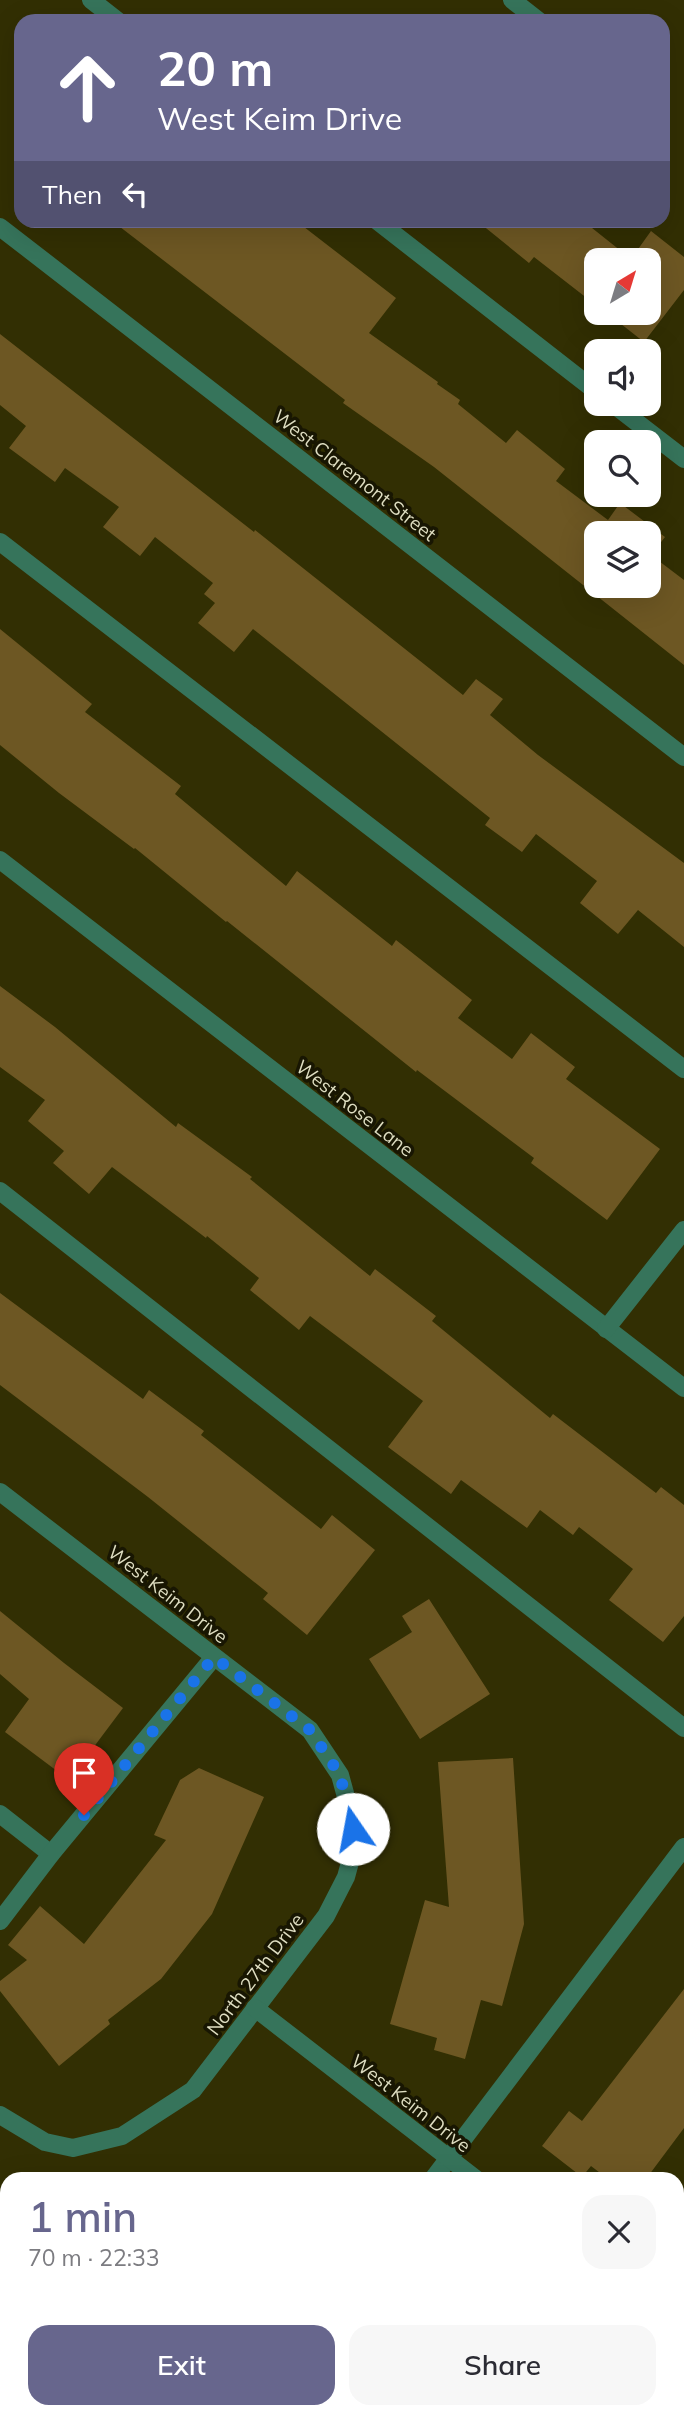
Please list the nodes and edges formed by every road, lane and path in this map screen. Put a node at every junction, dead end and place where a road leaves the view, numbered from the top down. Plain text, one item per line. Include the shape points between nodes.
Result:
1 (91, 0) edge
2 (512, 0) edge
3 (109, 14) edge
4 (530, 14) edge
5 (0, 227) edge
6 (386, 228) edge
7 (584, 382) edge
8 (628, 416) edge
9 (684, 459) edge
10 (0, 542) edge
11 (684, 757) edge
12 (0, 860) edge
13 (684, 1069) edge
14 (0, 1191) edge
15 (684, 1230) edge
16 (606, 1329) junction
17 (684, 1388) edge
18 (0, 1492) edge
19 (214, 1657) junction
20 (684, 1728) edge
21 (310, 1730) joint
22 (0, 1814) edge
23 (684, 1847) edge
24 (51, 1854) junction
25 (0, 1921) edge
26 (255, 2008) junction
27 (0, 2115) edge
28 (450, 2158) junction
29 (439, 2172) edge
30 (467, 2172) edge

1 - 3 street
2 - 4 street
5 - 11 street, West Claremont Street
6 - 7 street
8 - 9 street
10 - 13 street
12 - 16 street, West Rose Lane
14 - 20 street
15 - 16 street
16 - 17 street, West Rose Lane
18 - 19 street, West Keim Drive
19 - 21 street, West Keim Drive
19 - 24 street
21 - 26 street, North 27th Drive via 340,1775 355,1843 346,1877 326,1916
22 - 24 street
23 - 28 street
24 - 25 street
26 - 27 street, North 27th Drive via 193,2090 122,2136 73,2148 46,2142
26 - 28 street, West Keim Drive
28 - 29 street
28 - 30 street, West Keim Drive

